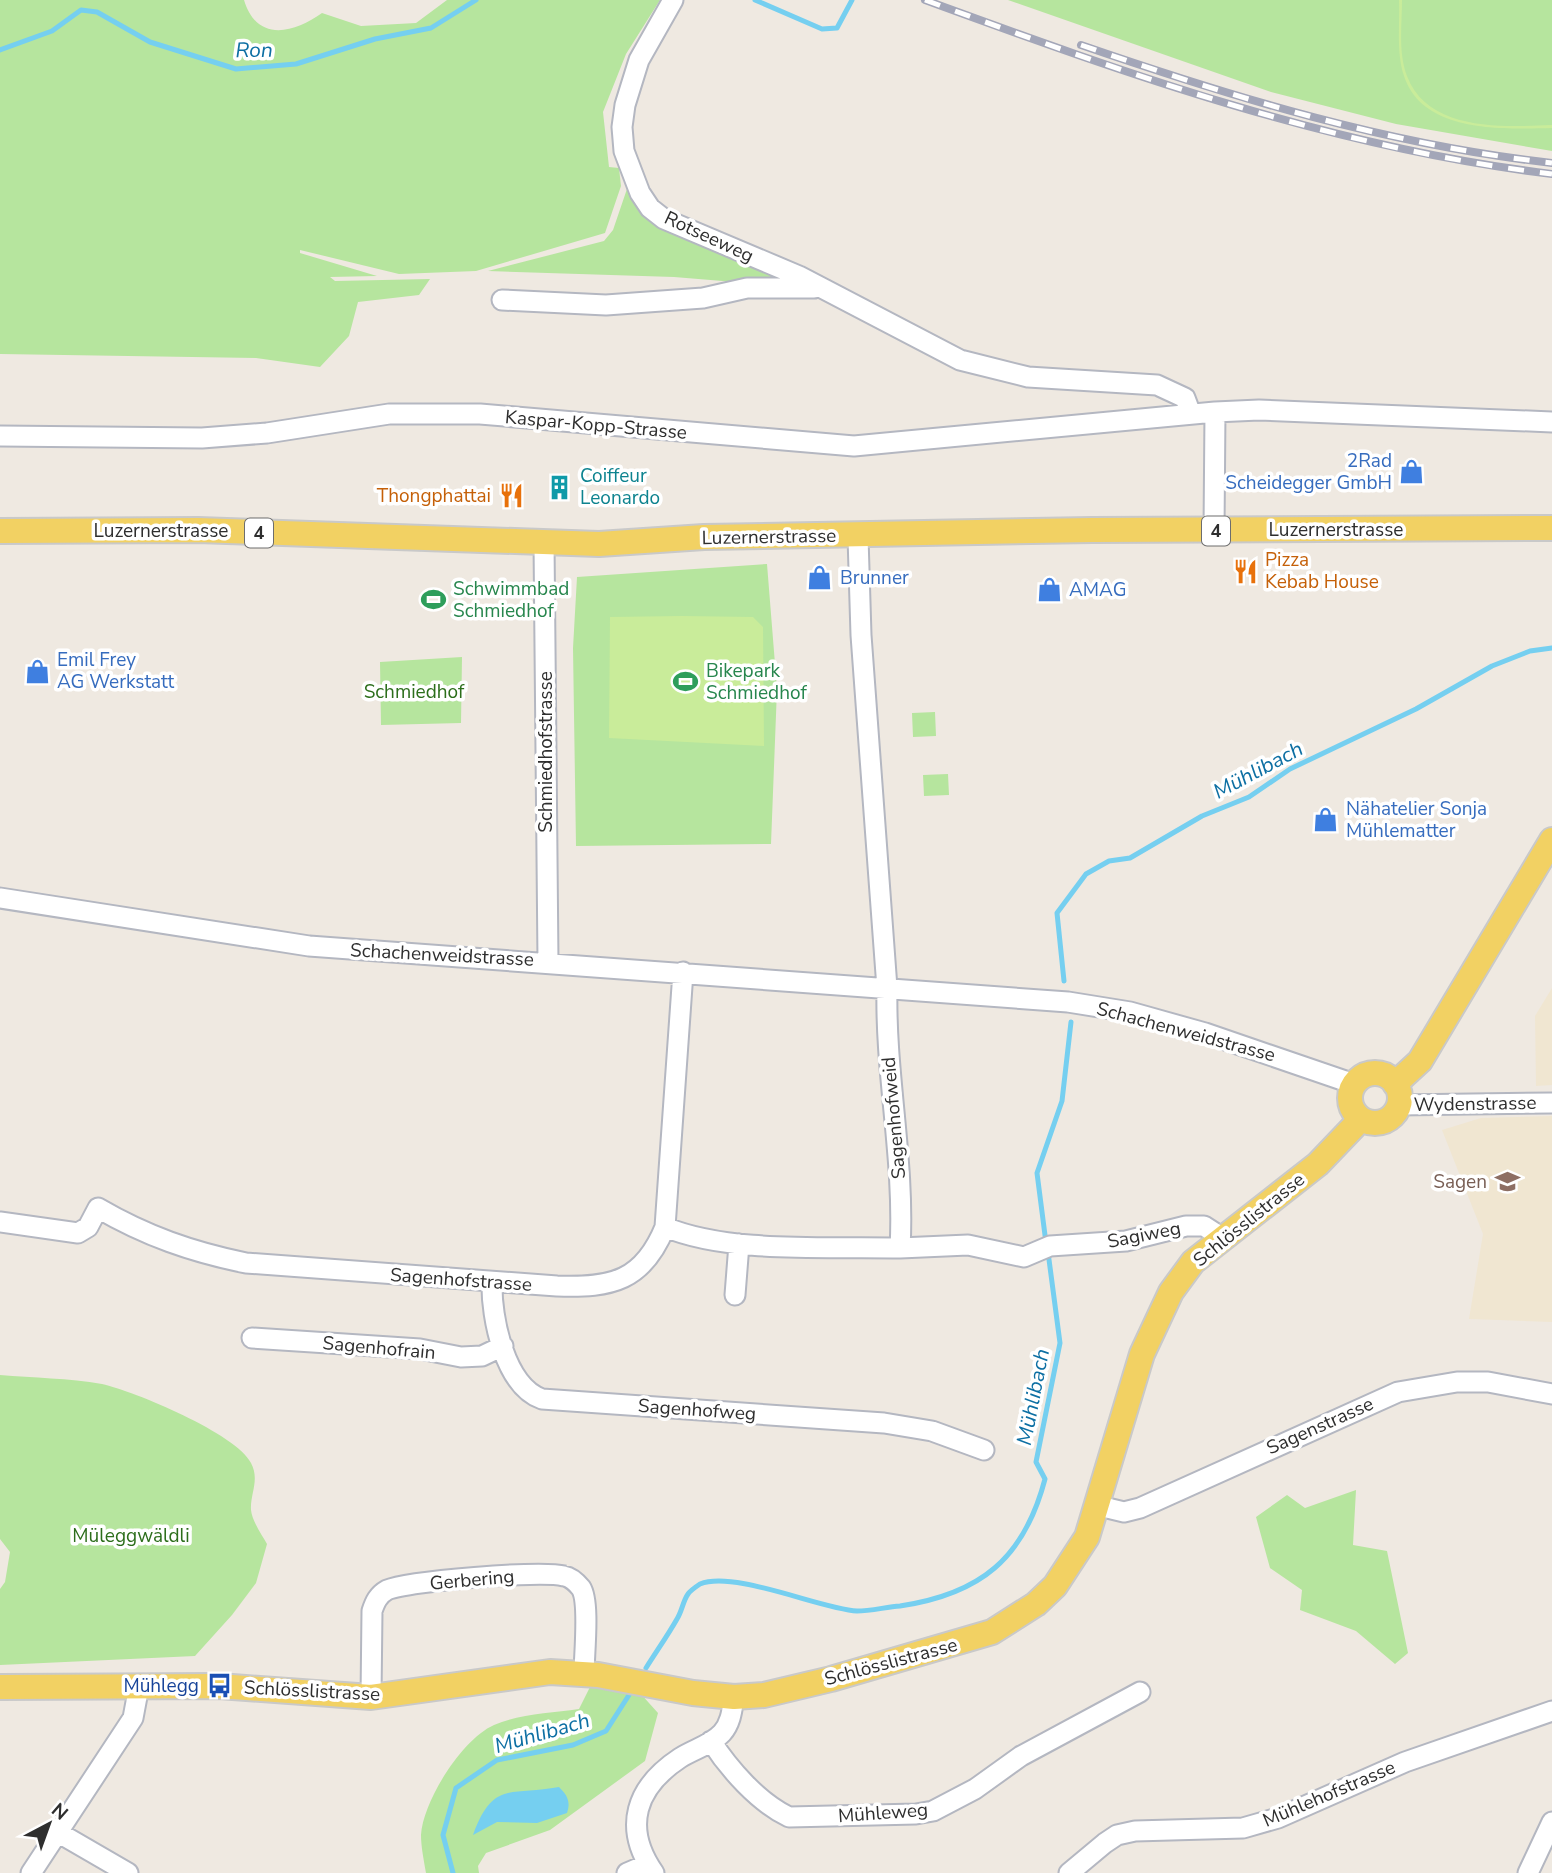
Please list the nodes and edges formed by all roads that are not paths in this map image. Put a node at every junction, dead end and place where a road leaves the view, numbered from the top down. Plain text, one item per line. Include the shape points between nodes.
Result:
1 (673, 0) edge
2 (822, 289) junction
3 (502, 300) dead end
4 (1215, 412) junction
5 (1191, 414) junction
6 (1552, 422) edge
7 (0, 436) edge
8 (1548, 529) edge
9 (0, 531) edge
10 (1214, 531) junction
11 (859, 537) junction
12 (544, 542) junction
13 (1552, 840) edge
14 (0, 898) edge
15 (548, 961) junction
16 (683, 972) junction
17 (887, 988) junction
18 (1354, 1084) junction
19 (1397, 1095) junction
20 (1552, 1103) edge
21 (1361, 1119) junction
22 (0, 1222) edge
23 (665, 1227) junction
24 (1221, 1237) junction
25 (739, 1244) junction
26 (900, 1248) junction
27 (492, 1282) junction
28 (735, 1295) dead end
29 (251, 1338) dead end
30 (503, 1346) junction
31 (1552, 1394) edge
32 (984, 1450) dead end
33 (1099, 1506) junction
34 (584, 1674) junction
35 (139, 1686) junction
36 (0, 1687) edge
37 (1140, 1692) dead end
38 (371, 1697) junction
39 (734, 1697) junction
40 (1552, 1711) edge
41 (711, 1741) junction
42 (1552, 1822) edge
43 (59, 1833) junction
44 (651, 1868) edge
45 (31, 1873) edge
46 (128, 1873) edge
47 (628, 1873) edge
48 (1069, 1873) edge
49 (1528, 1873) edge

1 - 2 street, Rotseeweg via 639,60 625,104 624,151 640,193 650,208 682,229
2 - 3 street, Rotseeweg via 747,288 703,298 606,305
2 - 5 street, Rotseeweg via 960,360 1028,377 1157,385 1178,392
4 - 5 street, Kaspar-Kopp-Strasse
4 - 6 street, Kaspar-Kopp-Strasse
4 - 10 street
5 - 7 street, Kaspar-Kopp-Strasse via 854,446 480,414 389,414 202,438
8 - 10 main road, Luzernerstrasse / 4
9 - 12 main road, Luzernerstrasse / 4 via 198,530
10 - 11 main road, Luzernerstrasse / 4
11 - 12 main road, Luzernerstrasse / 4
11 - 17 street via 861,635
12 - 15 street, Schmiedhofstrasse
13 - 19 main road
14 - 15 street, Schachenweidstrasse via 309,946
15 - 16 street, Schachenweidstrasse
16 - 17 street, Schachenweidstrasse
16 - 23 street, Sagenhofstrasse
17 - 18 street, Schachenweidstrasse via 1004,995 1130,1013
17 - 26 street, Sagenhofweid via 886,1034 902,1212
18 - 19 main road via 1361,1077 1380,1074
18 - 21 main road via 1351,1106
19 - 20 street, Wydenstrasse
19 - 21 main road via 1387,1119
21 - 24 main road, Schlösslistrasse via 1318,1164
22 - 27 street, Sagenhofstrasse via 79,1233 88,1227 98,1208 158,1240 246,1263
23 - 25 street via 684,1235
23 - 27 street, Sagenhofstrasse via 648,1259 616,1282 584,1287
24 - 26 street, Sagiweg via 1204,1226 1186,1226 1126,1241 1051,1247 1024,1257 968,1245
24 - 33 main road, Schlösslistrasse via 1193,1262 1156,1320
25 - 26 street
25 - 28 street
27 - 30 street, Sagenhofweg via 491,1303
29 - 30 street, Sagenhofrain via 420,1349 461,1357 482,1356
30 - 32 street, Sagenhofweg via 521,1387 542,1399 884,1423 932,1431
31 - 33 street, Sagenstrasse via 1479,1382 1398,1392 1140,1508 1124,1512
33 - 39 main road, Schlösslistrasse via 1087,1537 1055,1586 992,1632 831,1679 764,1695
34 - 38 main road, Schlösslistrasse via 526,1674
34 - 38 street, Gerbering via 584,1596 572,1580 550,1574 464,1578 398,1587 376,1599
34 - 39 main road, Schlösslistrasse
35 - 36 main road, Schlösslistrasse
35 - 38 main road, Schlösslistrasse via 219,1686
35 - 43 street via 133,1717
37 - 41 street, Mühleweg via 1021,1756 949,1804 916,1814 789,1816 756,1792 723,1760
39 - 41 street via 728,1723
40 - 48 street, Mühlehofstrasse via 1405,1762 1255,1825 1118,1835
41 - 44 street via 671,1766 641,1798 638,1839
42 - 49 street
43 - 45 street
43 - 46 street
44 - 47 street

